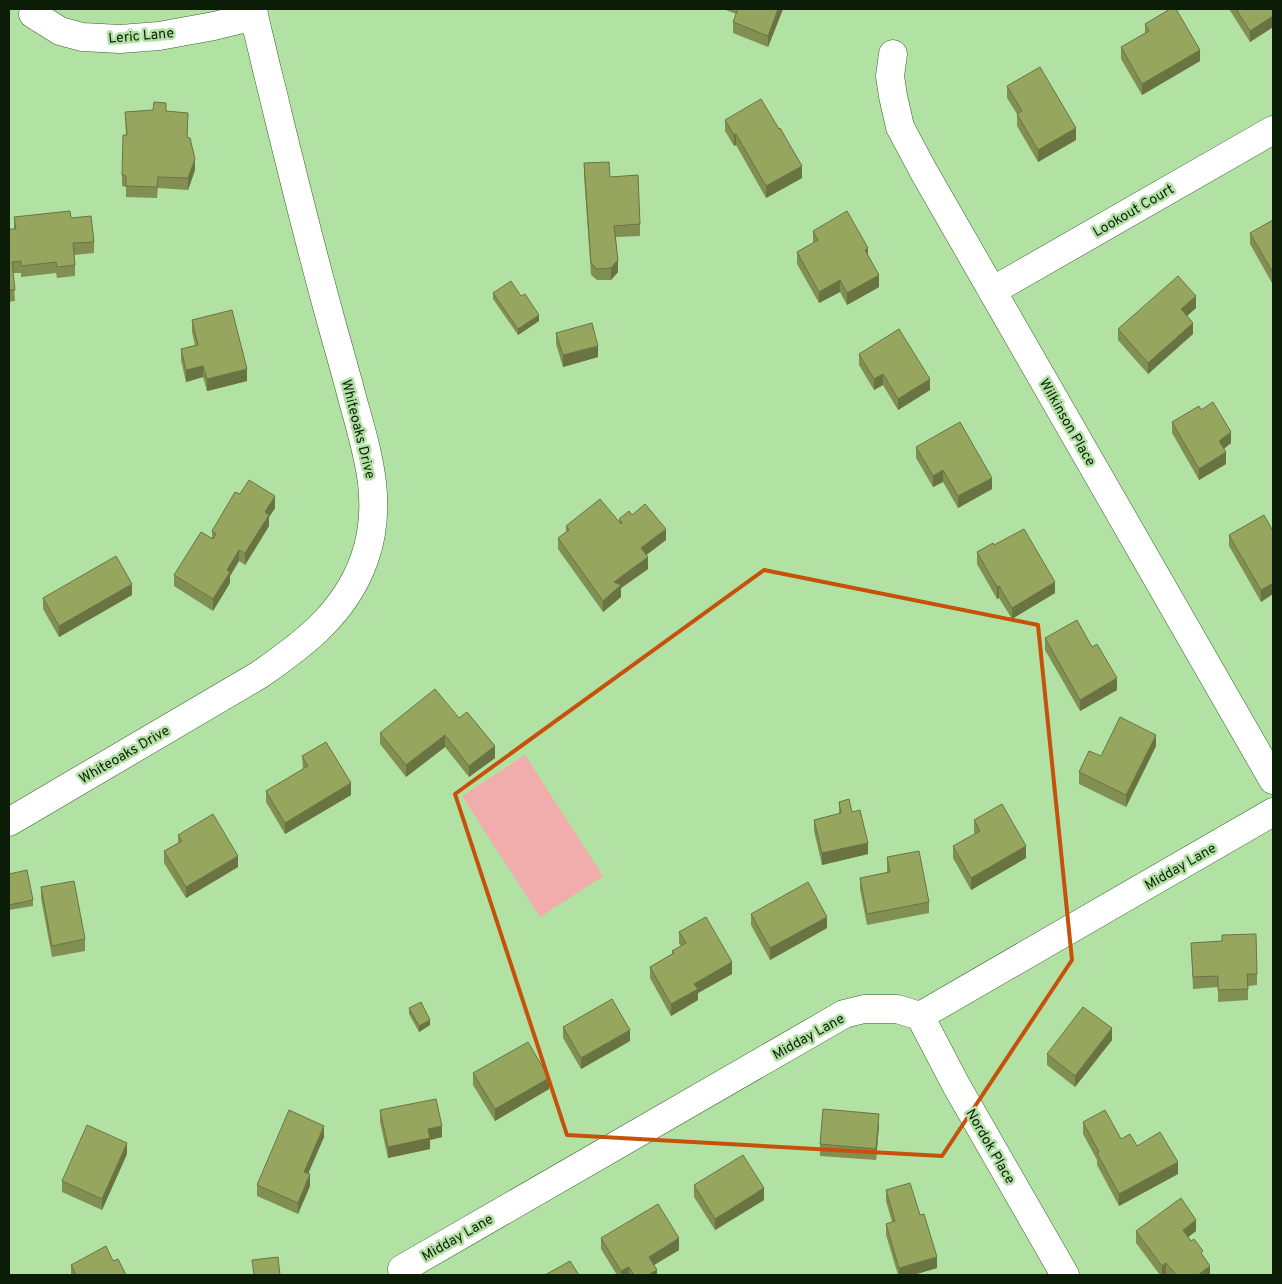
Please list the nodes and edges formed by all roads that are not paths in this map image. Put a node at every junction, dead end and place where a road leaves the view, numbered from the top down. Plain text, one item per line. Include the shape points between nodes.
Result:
1 (253, 12) edge
2 (33, 14) dead end
3 (893, 54) dead end
4 (1273, 130) edge
5 (992, 291) junction
6 (1273, 780) edge
7 (1273, 812) edge
8 (9, 822) edge
9 (920, 1016) junction
10 (402, 1268) dead end
11 (1065, 1275) edge

1 - 2 street, Leric Lane via 214,26 120,39 60,31
1 - 8 street, Whiteoaks Drive via 315,266 367,450 374,492 370,537 364,559 356,579 333,614 292,652 259,675
3 - 5 street, Wilkinson Place via 890,76 900,127
4 - 5 street, Lookout Court
5 - 6 street, Wilkinson Place
7 - 9 street, Midday Lane
9 - 10 street, Midday Lane via 897,1009 864,1009 844,1014
9 - 11 street, Nordok Place

